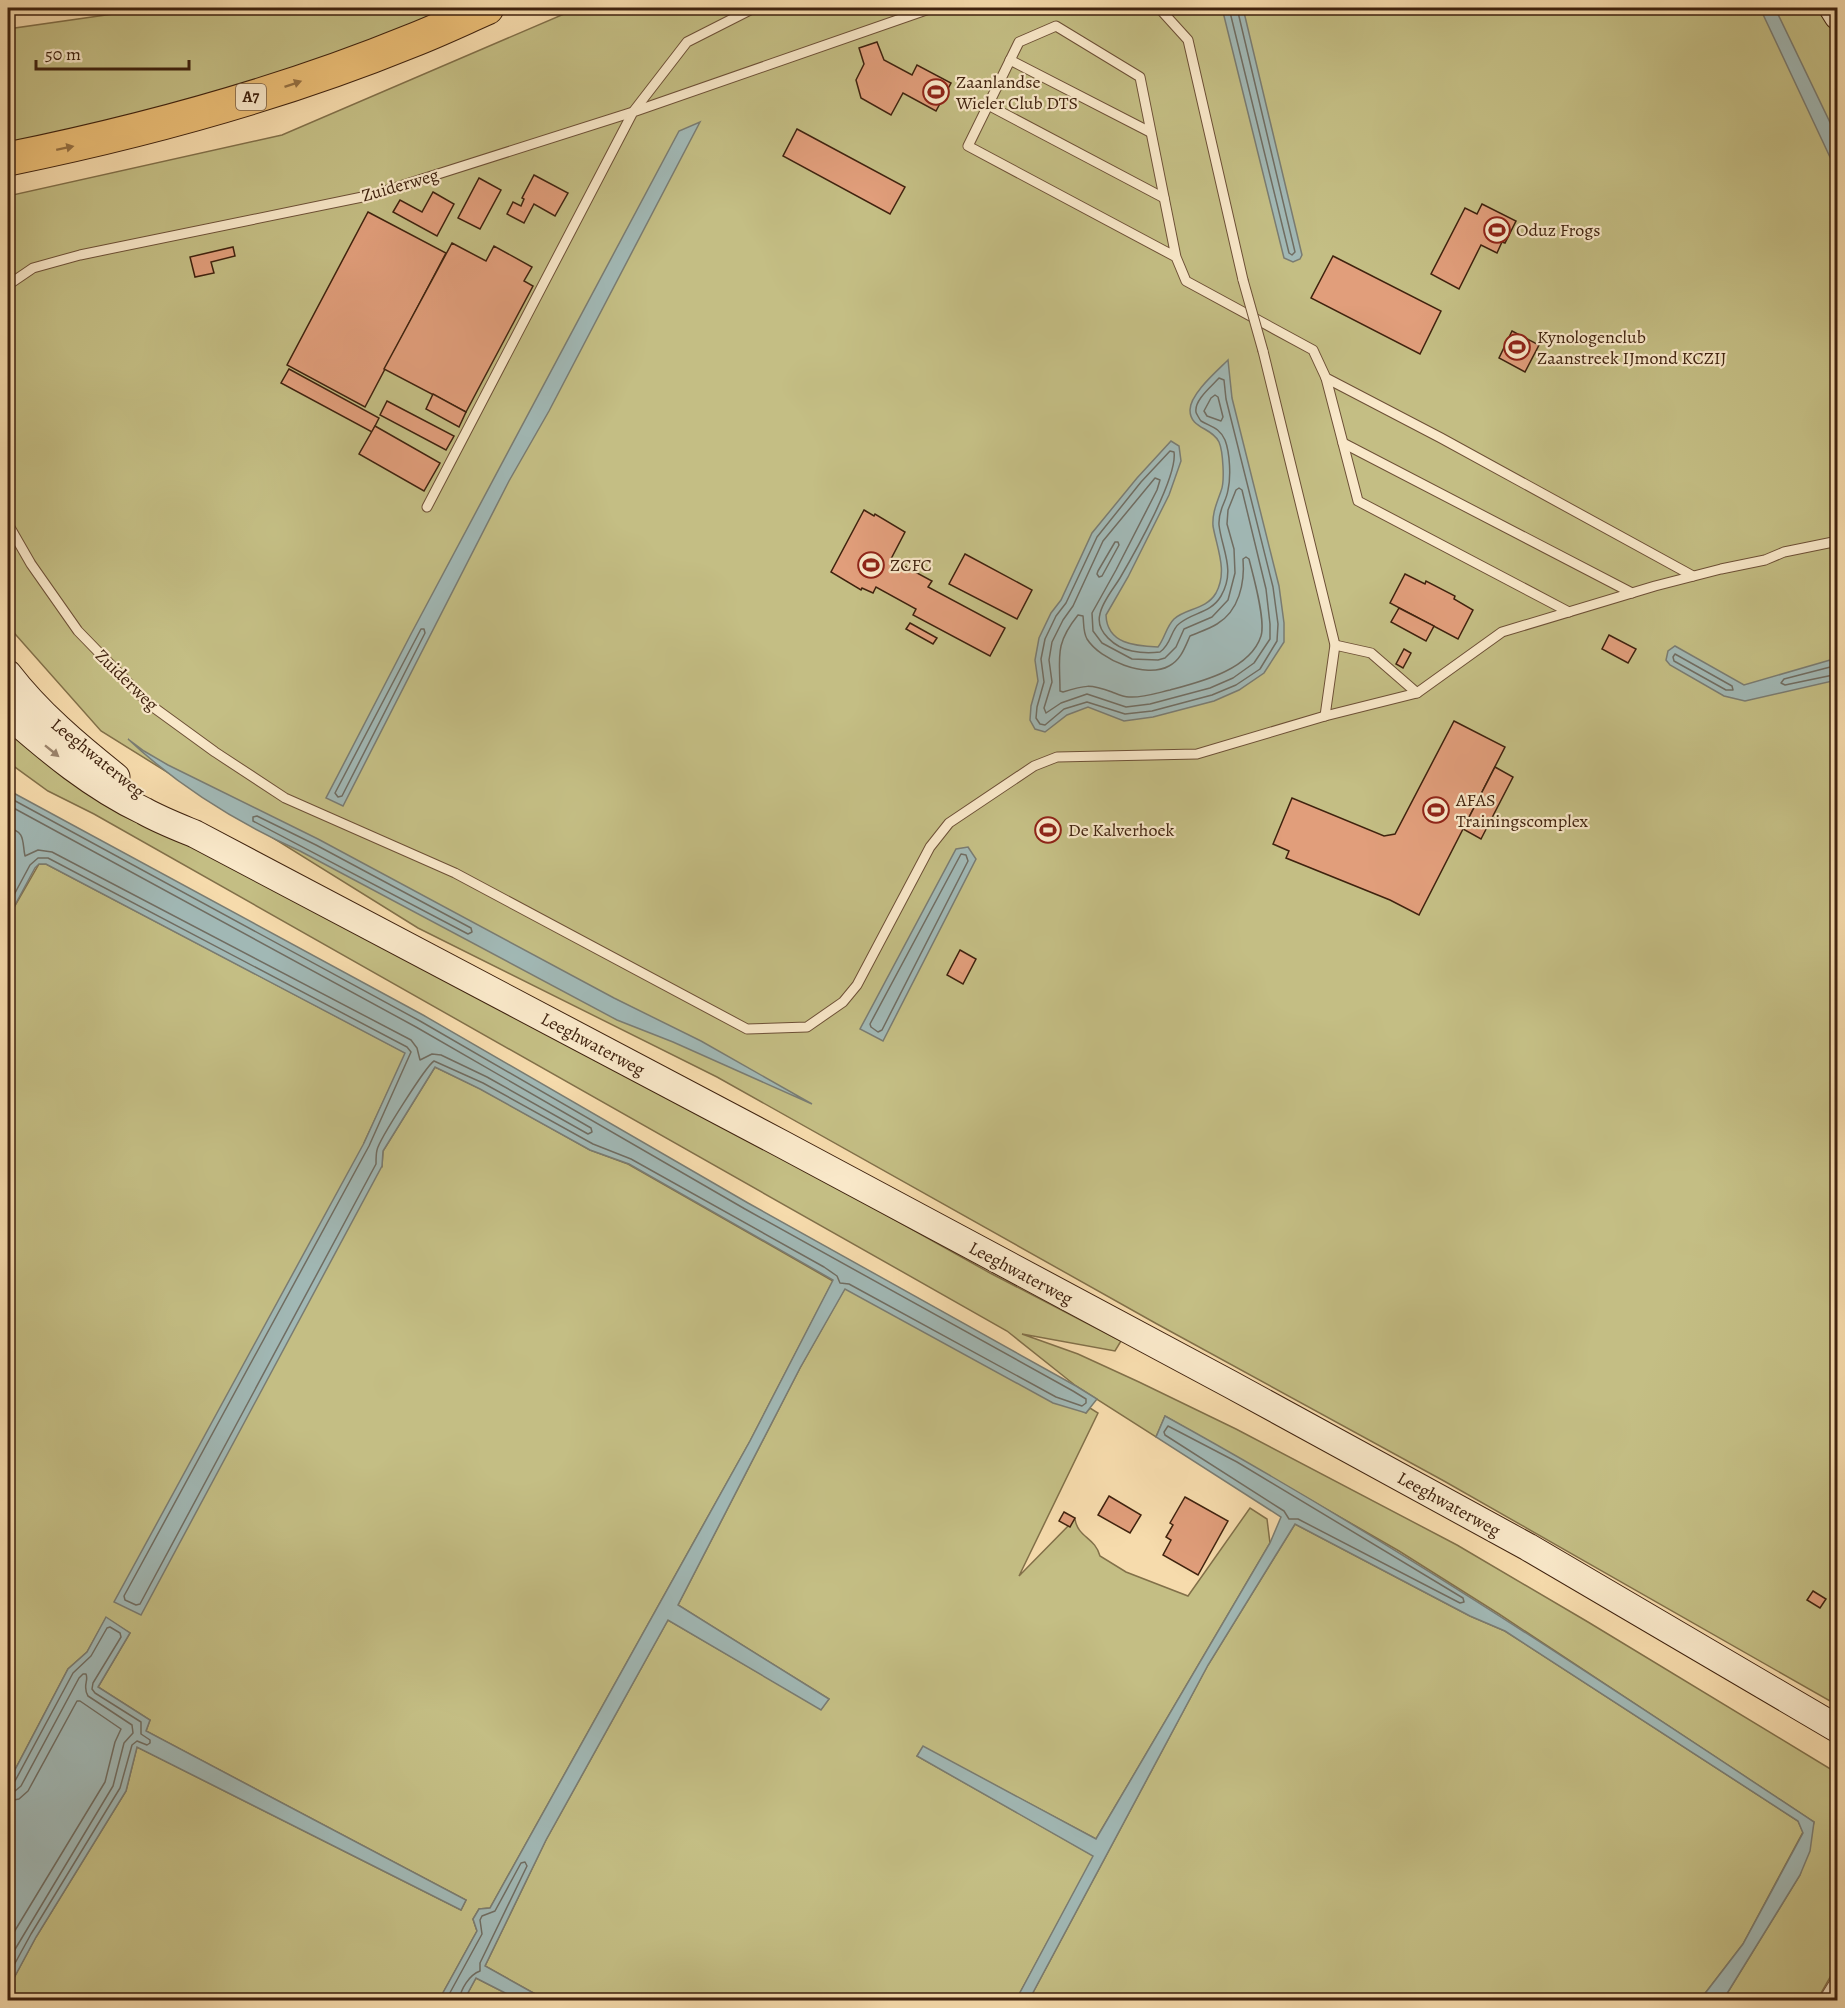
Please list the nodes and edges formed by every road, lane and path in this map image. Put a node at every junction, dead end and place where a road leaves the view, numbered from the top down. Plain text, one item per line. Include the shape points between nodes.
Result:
1 (487, 8) edge
2 (754, 8) edge
3 (932, 8) edge
4 (1159, 8) edge
5 (1833, 8) edge
6 (1838, 16) edge
7 (1010, 60) junction
8 (988, 105) junction
9 (633, 112) junction
10 (1150, 132) junction
11 (8, 159) edge
12 (1164, 198) junction
13 (1176, 257) junction
14 (8, 285) edge
15 (1326, 378) junction
16 (1343, 443) junction
17 (427, 507) dead end
18 (8, 524) edge
19 (1838, 541) edge
20 (1693, 576) junction
21 (1632, 593) junction
22 (1569, 612) junction
23 (1335, 645) junction
24 (8, 674) edge
25 (1417, 693) junction
26 (8, 714) edge
27 (1325, 716) junction
28 (195, 834) junction
29 (1838, 1730) edge
30 (1838, 1987) edge
31 (1830, 2001) edge

11 -> 1 highway, A7 via 187,118 291,85
2 - 9 lane via 687,42
3 - 9 lane, Zuiderweg
4 - 23 lane, bridge via 1188,40 1243,280
5 - 6 main road
7 - 8 lane
7 - 10 lane
7 - 10 lane via 1019,42 1056,26 1140,76
8 - 12 lane
8 - 13 lane via 968,146
9 - 14 lane, Zuiderweg via 372,195 80,255 33,268
9 - 17 lane
10 - 12 lane
12 - 13 lane
13 - 15 lane via 1186,281 1313,350
15 - 16 lane
15 - 20 lane
16 - 21 lane
16 - 22 lane via 1358,501
18 - 27 lane, Zuiderweg via 78,631 149,704 215,752 285,798 455,873 747,1029 807,1027 843,1002 856,985 930,847 949,823 1034,766 1057,757 1197,754
19 - 20 lane
20 - 21 lane
21 - 22 lane
22 - 25 lane via 1502,632
23 - 25 lane via 1371,653
23 - 27 lane
24 - 28 main road, Leeghwaterweg via 87,754
25 - 27 lane, Zuiderweg
26 -> 28 main road, Leeghwaterweg via 97,784 142,811
28 - 29 main road, Leeghwaterweg via 1241,1390 1528,1547
30 - 31 street

